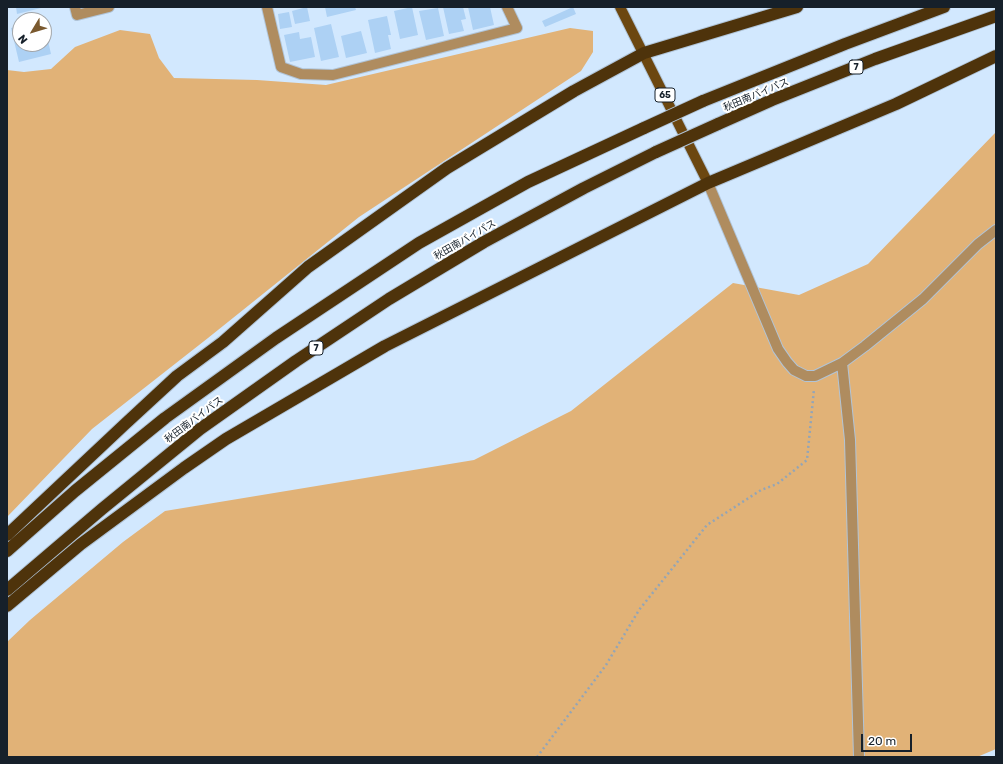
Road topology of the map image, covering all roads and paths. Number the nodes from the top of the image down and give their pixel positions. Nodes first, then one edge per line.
1 (76, 7) edge
2 (109, 7) edge
3 (267, 7) edge
4 (507, 7) edge
5 (620, 7) edge
6 (797, 7) edge
7 (944, 7) edge
8 (996, 16) edge
9 (644, 53) junction
10 (996, 56) edge
11 (708, 183) junction
12 (996, 230) edge
13 (842, 363) junction
14 (815, 376) junction
15 (7, 535) edge
16 (7, 551) edge
17 (7, 590) edge
18 (7, 606) edge
19 (537, 757) edge
20 (859, 757) edge

1 - 2 street
3 - 4 street
5 - 9 main road, 65
6 - 9 highway
7 - 16 highway, 秋田南バイパス, bridge
8 - 17 highway, 秋田南バイパス / 7, bridge
9 - 11 main road, 65
9 - 15 highway
10 - 11 highway
11 - 14 street
11 - 18 highway
12 - 13 street
13 - 14 street
13 - 20 street
14 - 19 path

